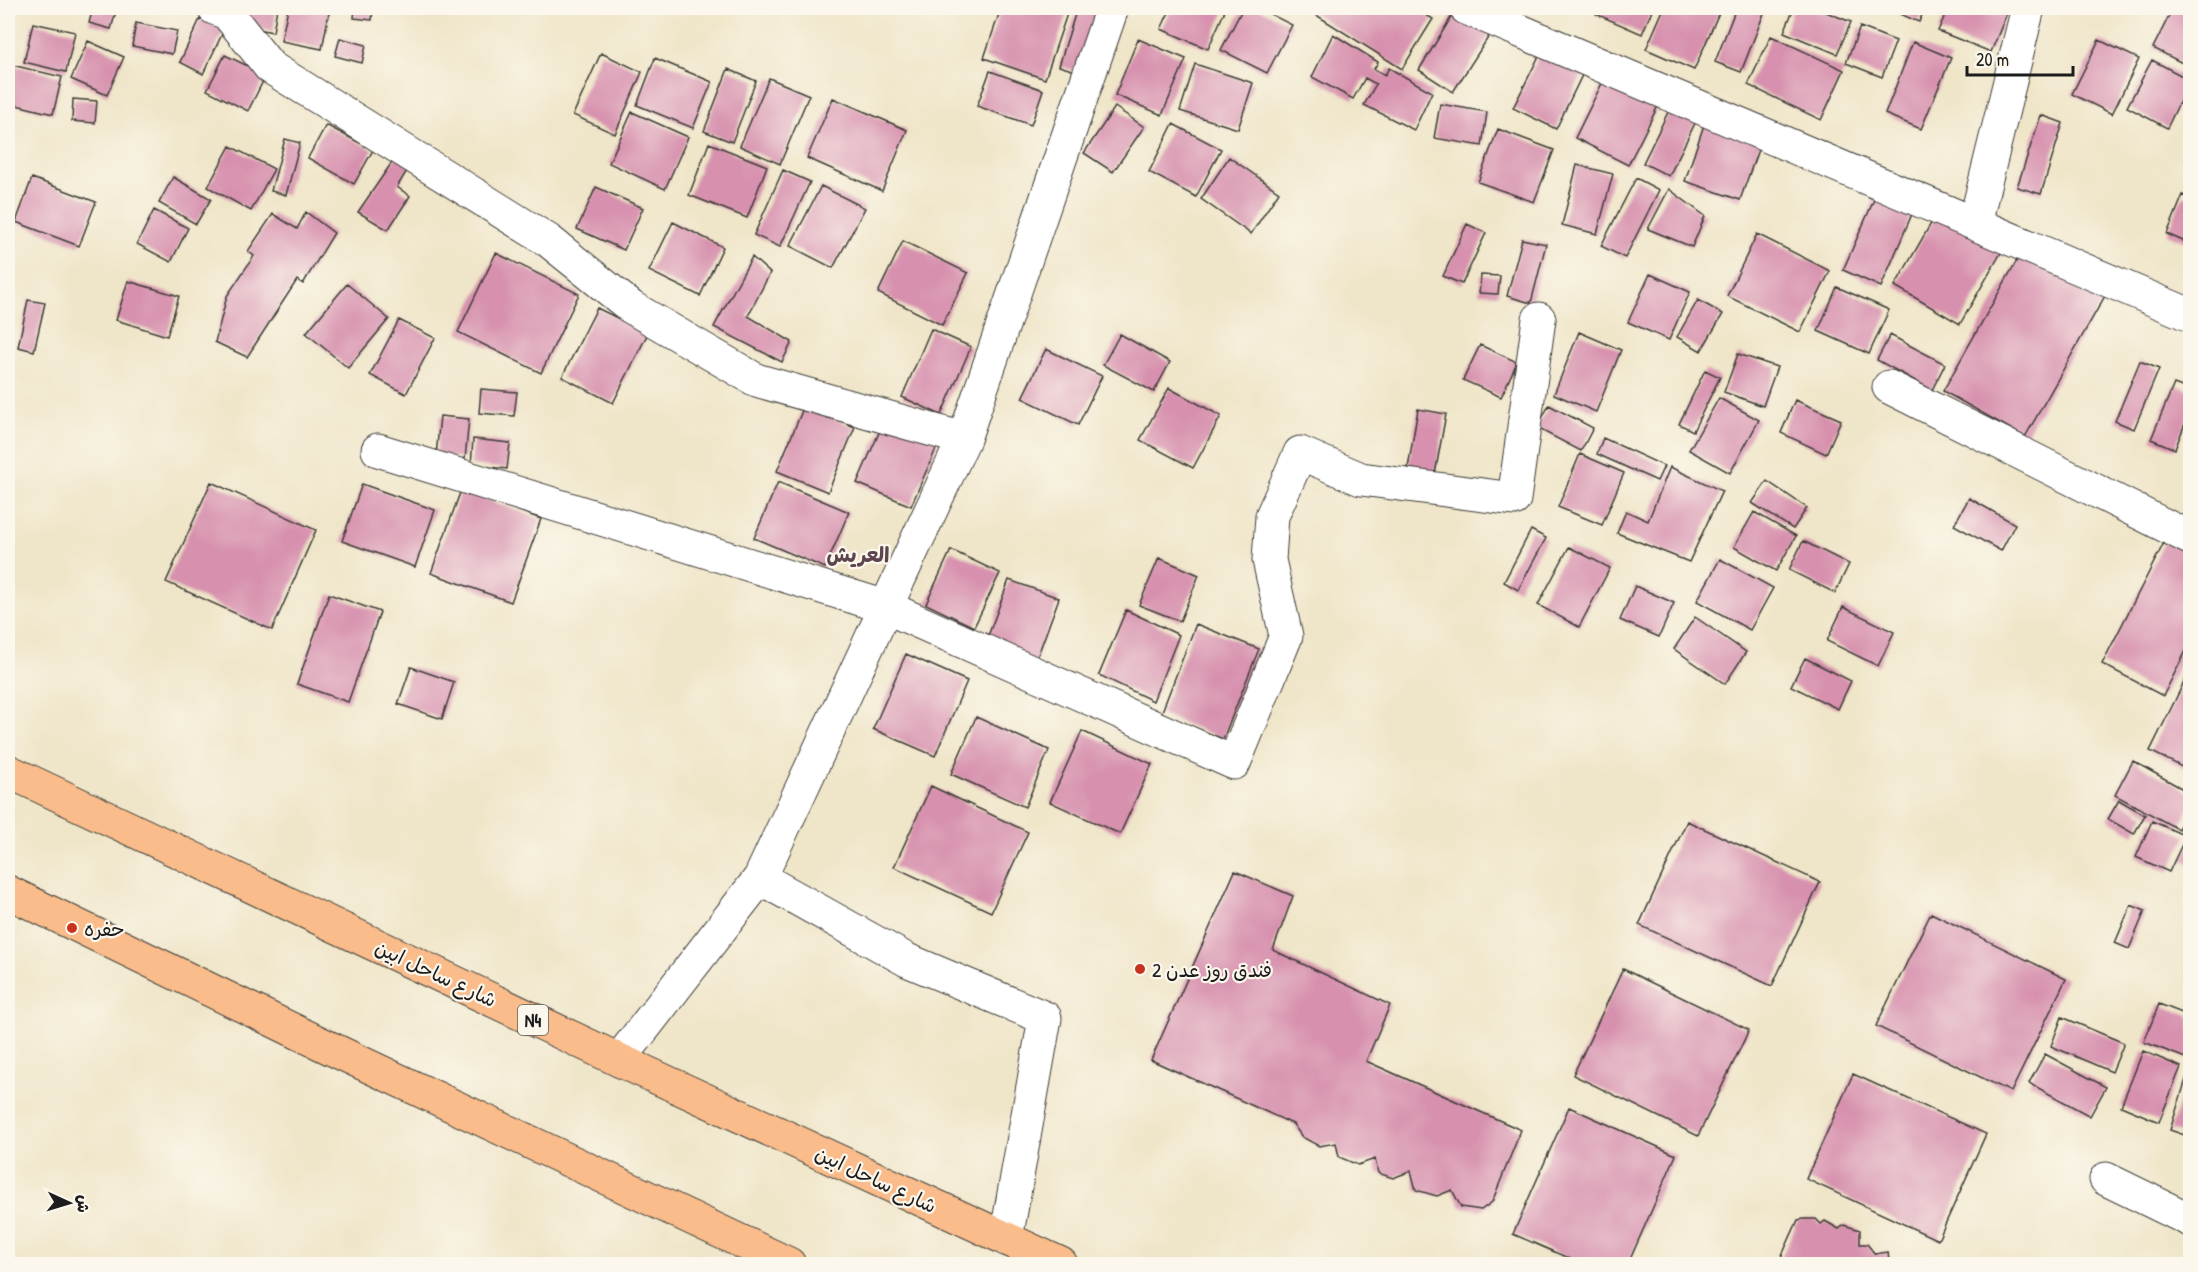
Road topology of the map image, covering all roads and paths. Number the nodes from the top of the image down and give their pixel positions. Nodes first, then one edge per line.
1 (214, 8) edge
2 (1113, 8) edge
3 (1467, 8) edge
4 (2028, 8) edge
5 (1975, 223) junction
6 (2190, 315) edge
7 (1539, 319) dead end
8 (1888, 387) dead end
9 (964, 439) junction
10 (378, 450) dead end
11 (2190, 538) edge
12 (886, 607) junction
13 (8, 771) edge
14 (760, 878) junction
15 (8, 892) edge
16 (619, 1060) junction
17 (2106, 1179) dead end
18 (2190, 1220) edge
19 (1006, 1239) junction
20 (789, 1264) edge
21 (1061, 1264) edge

1 - 9 street
2 - 9 street
3 - 5 street
4 - 5 street
5 - 6 street
7 - 12 street
8 - 11 street
9 - 12 street
10 - 12 street
12 - 14 street
13 - 16 highway, شارع ساحل ابين / N4
14 - 16 street
14 - 19 street
15 - 20 highway
16 - 19 highway, شارع ساحل ابين / N4
17 - 18 street
19 - 21 highway, شارع ساحل ابين / N4

